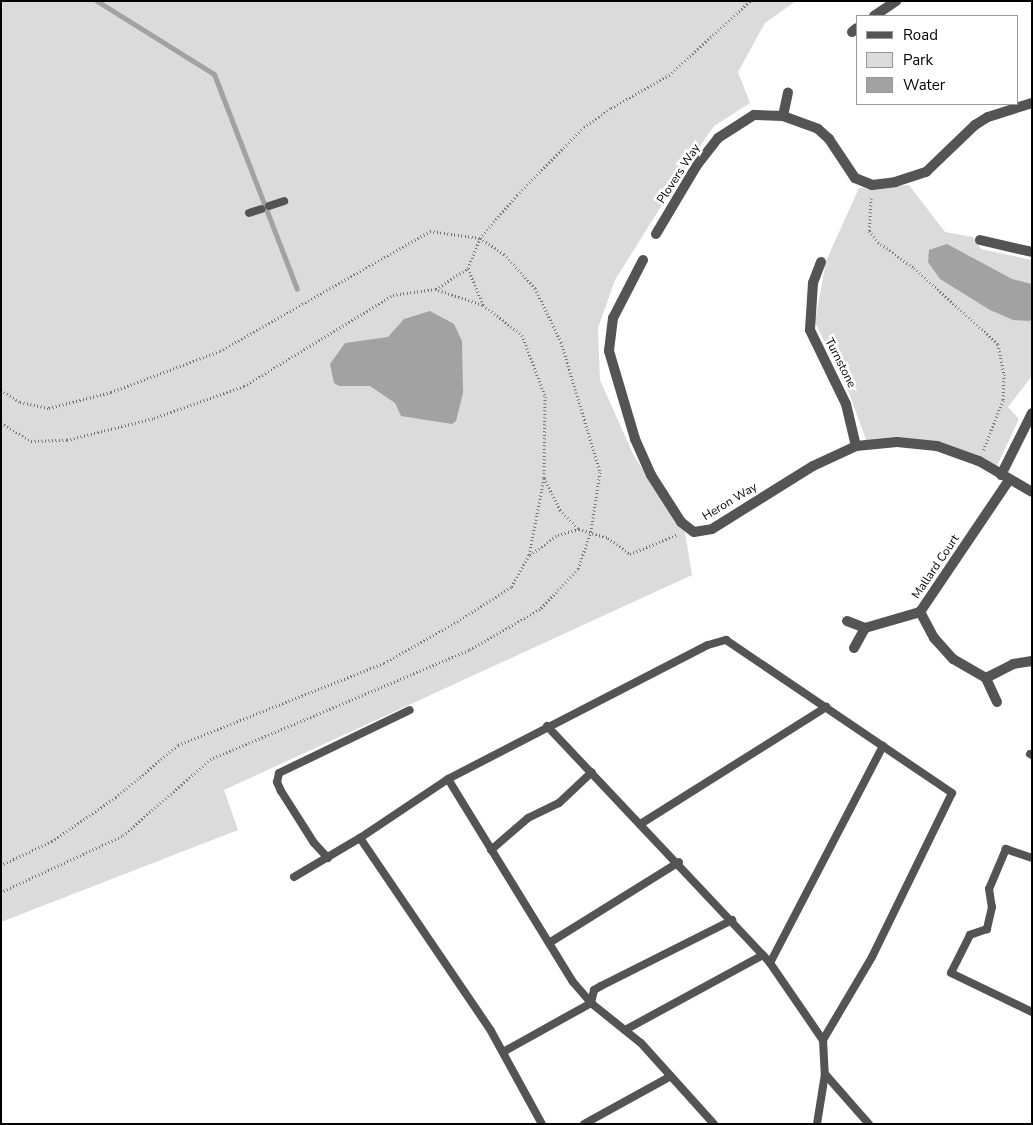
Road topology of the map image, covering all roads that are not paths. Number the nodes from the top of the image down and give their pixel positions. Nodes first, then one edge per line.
1 (896, 1) edge
2 (875, 15) edge
3 (788, 93) dead end
4 (1032, 103) edge
5 (783, 116) junction
6 (284, 201) dead end
7 (269, 206) dead end
8 (261, 209) dead end
9 (249, 213) dead end
10 (656, 234) dead end
11 (980, 240) dead end
12 (1032, 252) edge
13 (643, 260) dead end
14 (821, 262) dead end
15 (1032, 413) edge
16 (856, 446) junction
17 (1005, 478) junction
18 (1032, 492) edge
19 (920, 612) junction
20 (846, 621) dead end
21 (865, 628) junction
22 (854, 648) dead end
23 (1032, 661) edge
24 (986, 678) junction
25 (997, 702) dead end
26 (826, 707) junction
27 (410, 710) dead end
28 (547, 726) junction
29 (883, 746) junction
30 (592, 772) junction
31 (448, 779) junction
32 (642, 823) junction
33 (360, 838) junction
34 (491, 850) junction
35 (328, 858) junction
36 (1032, 858) edge
37 (679, 862) junction
38 (294, 878) dead end
39 (732, 920) junction
40 (549, 943) junction
41 (763, 955) junction
42 (770, 963) junction
43 (591, 1002) junction
44 (1032, 1012) edge
45 (625, 1030) junction
46 (823, 1040) junction
47 (503, 1052) junction
48 (825, 1074) junction
49 (671, 1076) junction
50 (542, 1124) edge
51 (584, 1124) edge
52 (714, 1124) edge
53 (817, 1124) edge
54 (870, 1124) edge

1 - 2 street
3 - 5 street
4 - 5 street, Plovers Way
5 - 10 street, Plovers Way
6 - 7 lane
8 - 9 lane
11 - 12 street
13 - 16 street, Heron Way
14 - 16 street, Turnstone
15 - 17 street
16 - 17 street, Heron Way
17 - 18 street, Heron Way
17 - 19 street, Mallard Court
19 - 21 street
19 - 24 street, Mallard Court
20 - 21 street
21 - 22 street
23 - 24 street
24 - 25 street
26 - 28 lane
26 - 29 lane
26 - 32 lane
27 - 35 lane
28 - 30 lane
28 - 31 lane
29 - 42 lane
29 - 46 lane
30 - 32 lane
30 - 34 lane
31 - 33 lane
31 - 34 lane
32 - 37 lane
33 - 35 lane
33 - 47 lane
34 - 40 lane
35 - 38 lane
36 - 44 lane
37 - 39 lane
37 - 40 lane
39 - 41 lane
39 - 43 lane
40 - 43 lane
41 - 42 lane
41 - 45 lane
42 - 46 lane
43 - 45 lane
43 - 47 lane
45 - 49 lane
46 - 48 lane
47 - 50 lane
48 - 53 lane
48 - 54 lane
49 - 51 lane
49 - 52 lane

